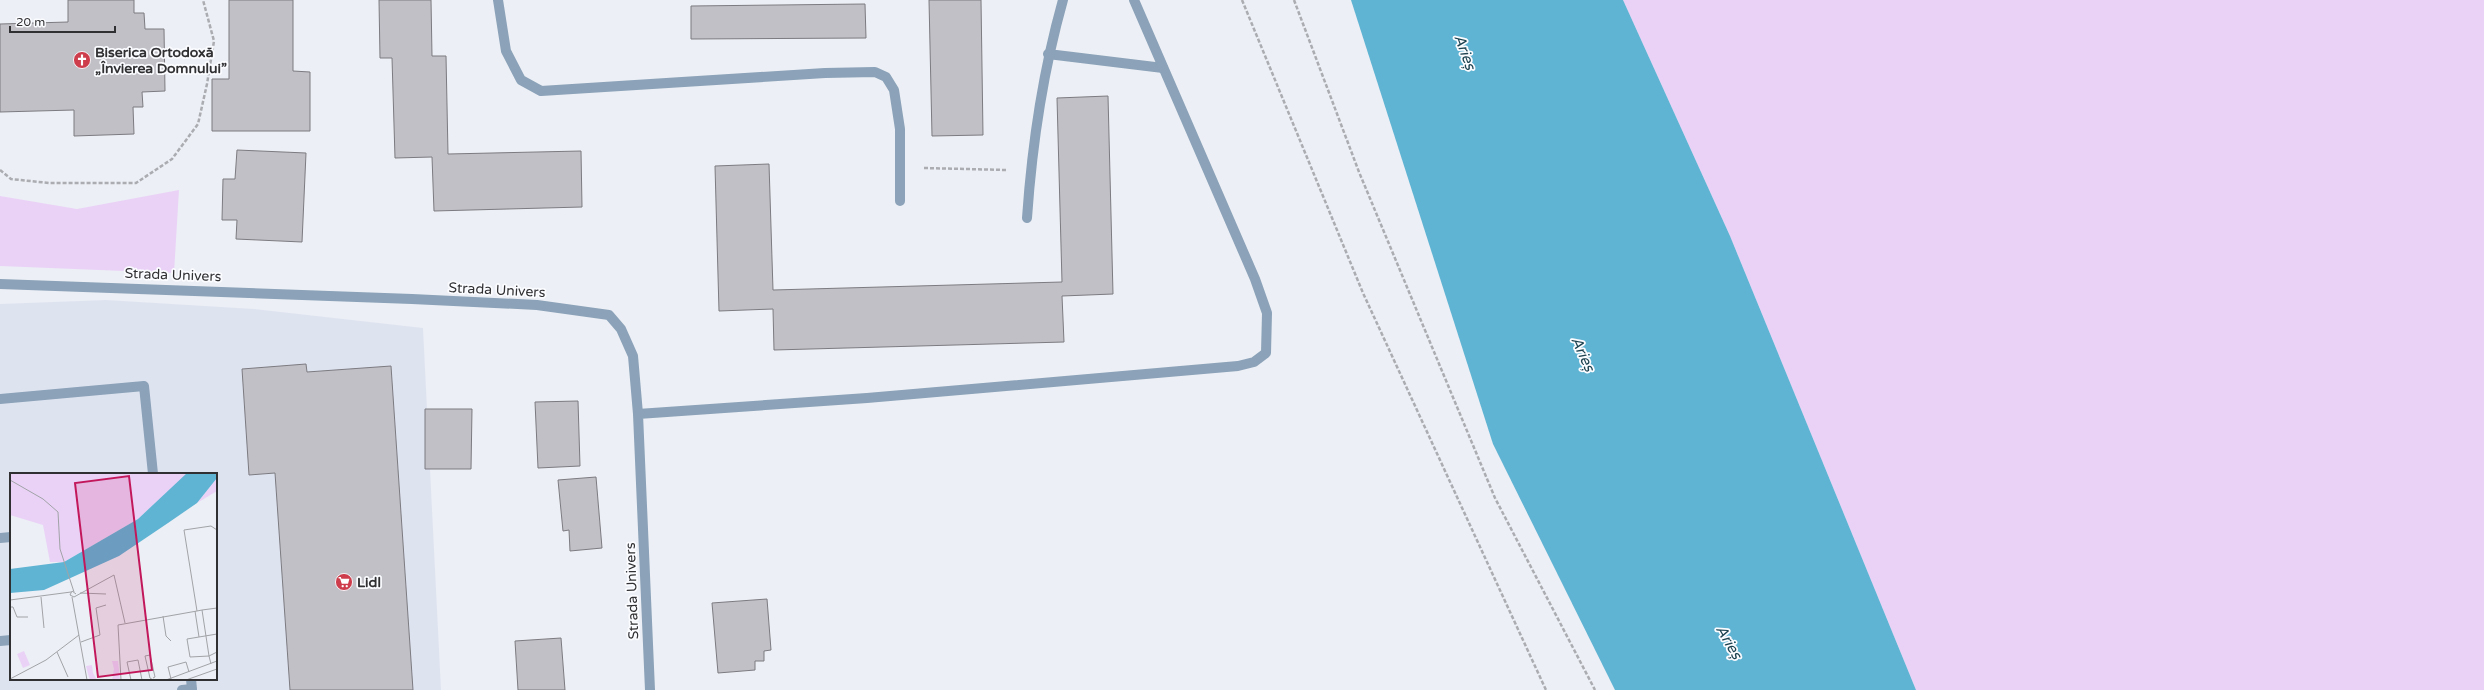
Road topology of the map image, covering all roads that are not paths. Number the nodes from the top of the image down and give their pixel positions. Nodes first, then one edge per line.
1 (498, 0) edge
2 (1064, 0) edge
3 (1134, 0) edge
4 (1048, 54) junction
5 (1163, 68) junction
6 (900, 201) dead end
7 (1027, 218) dead end
8 (0, 284) edge
9 (0, 399) edge
10 (638, 414) junction
11 (153, 473) edge
12 (10, 536) edge
13 (0, 538) edge
14 (10, 640) edge
15 (0, 641) edge
16 (190, 680) edge
17 (182, 690) edge
18 (650, 690) edge

1 - 6 street
2 - 4 street
3 - 5 street
4 - 5 street
4 - 7 street
5 - 10 street
8 - 10 street, Strada Univers
9 - 11 street
10 - 18 street, Strada Univers
12 - 13 street
14 - 15 street
16 - 17 street

